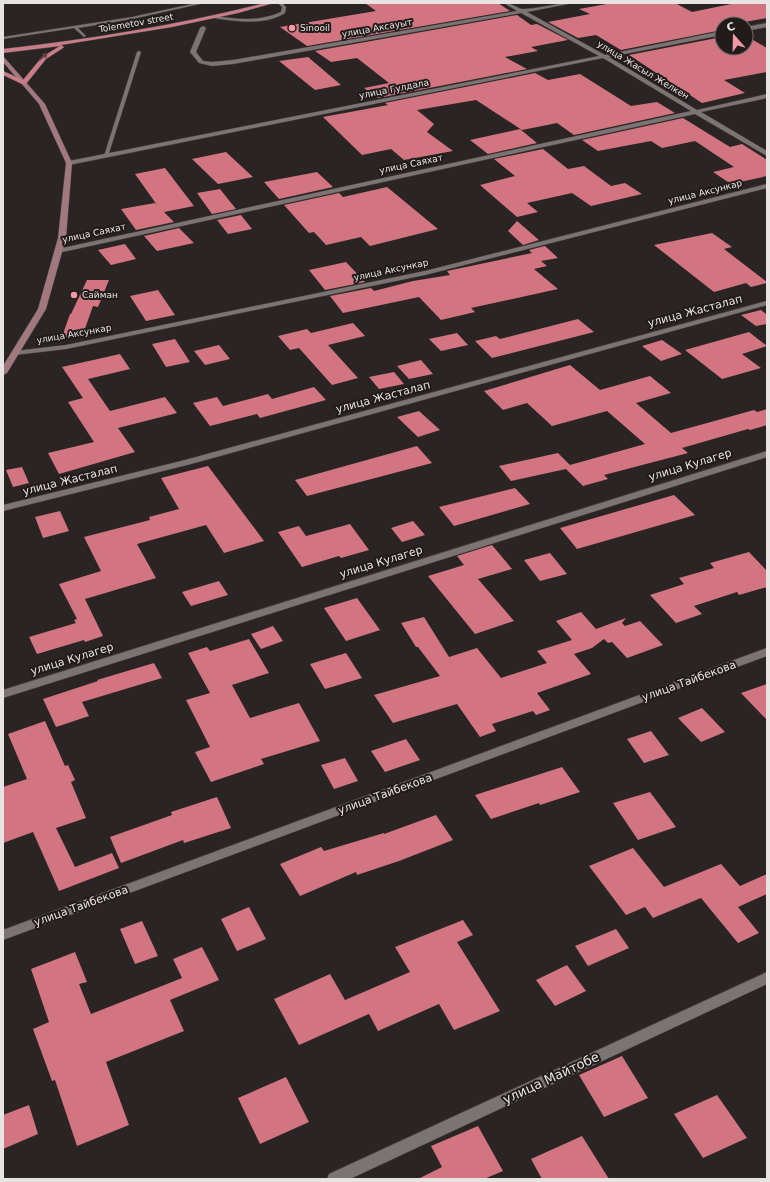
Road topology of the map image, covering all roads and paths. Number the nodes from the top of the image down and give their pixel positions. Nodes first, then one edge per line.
1 (202, 3) edge
2 (251, 3) edge
3 (271, 3) edge
4 (280, 3) edge
5 (507, 3) edge
6 (570, 3) edge
7 (522, 11) junction
8 (214, 17) junction
9 (767, 25) edge
10 (754, 27) edge
11 (76, 28) junction
12 (203, 28) dead end
13 (714, 35) edge
14 (84, 36) junction
15 (3, 38) edge
16 (72, 43) junction
17 (3, 45) edge
18 (3, 51) edge
19 (139, 52) dead end
20 (603, 56) junction
21 (3, 58) edge
22 (3, 73) edge
23 (24, 83) junction
24 (767, 96) edge
25 (694, 111) junction
26 (767, 154) edge
27 (106, 156) junction
28 (69, 163) junction
29 (767, 186) edge
30 (58, 251) junction
31 (767, 303) edge
32 (15, 353) junction
33 (3, 373) edge
34 (767, 454) edge
35 (3, 508) edge
36 (767, 652) edge
37 (3, 694) edge
38 (3, 936) edge
39 (767, 978) edge
40 (334, 1179) edge

1 - 11 lane
2 - 14 main road, Tolemetov street
3 - 8 main road, Tolemetov street
4 - 8 lane
5 - 7 street, улица Жасыл Желкен
6 - 7 street, улица Аксауыт
7 - 12 street, улица Аксауыт
7 - 20 street, улица Жасыл Желкен
8 - 16 main road, Tolemetov street
9 - 10 street
11 - 14 lane
11 - 15 lane
13 - 20 street, улица Гулдала
14 - 17 main road, Tolemetov street
16 - 18 main road, Tolemetov street
23 -> 16 main road
19 - 27 lane
20 - 25 street, улица Жасыл Желкен
20 - 27 street, улица Гулдала
21 - 23 main road
22 - 23 main road
23 - 28 main road
24 - 25 street, улица Саяхат
25 - 26 street, улица Жасыл Желкен
25 - 30 street, улица Саяхат
27 - 28 street, улица Гулдала
28 - 30 main road
29 - 32 street, улица Аксункар
30 - 32 main road
31 - 35 street, улица Жасталап
32 - 33 main road
34 - 37 street, улица Кулагер
36 - 38 street, улица Тайбекова
39 - 40 street, улица Майтобе

